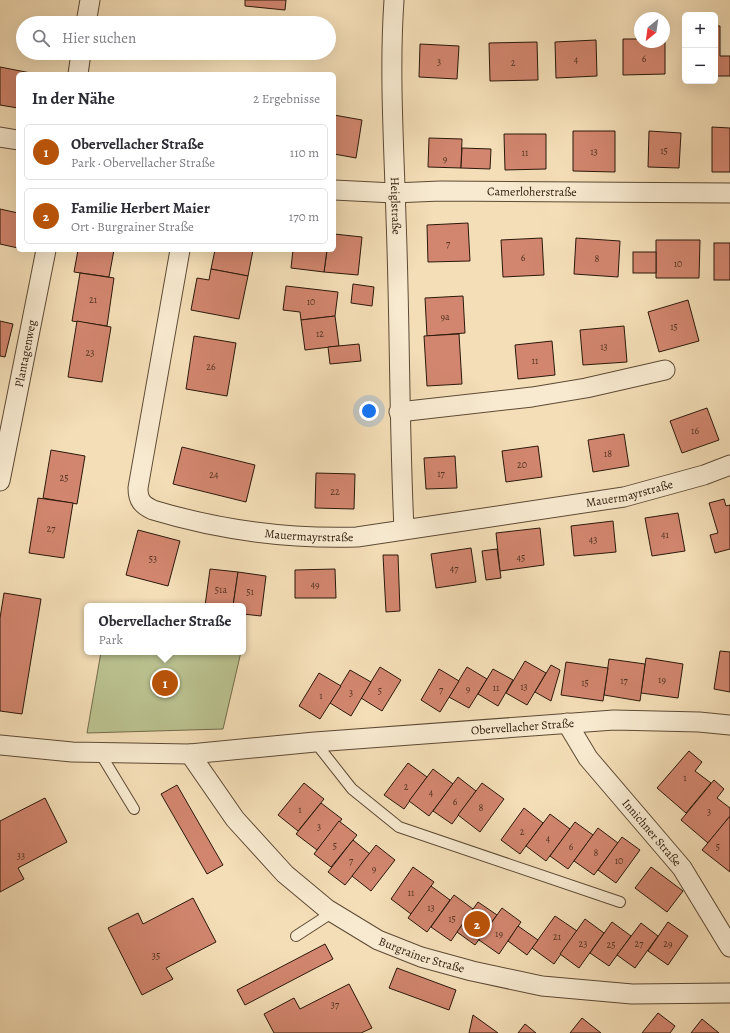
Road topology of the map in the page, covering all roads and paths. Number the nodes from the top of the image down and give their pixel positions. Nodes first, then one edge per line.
1 (90, 0) edge
2 (394, 0) edge
3 (87, 16) edge
4 (80, 60) edge
5 (78, 72) edge
6 (0, 137) edge
7 (16, 140) edge
8 (336, 190) edge
9 (394, 193) junction
10 (730, 194) edge
11 (46, 252) edge
12 (180, 252) edge
13 (664, 370) dead end
14 (399, 412) junction
15 (730, 465) edge
16 (0, 481) edge
17 (404, 529) junction
18 (567, 723) junction
19 (730, 725) edge
20 (315, 742) junction
21 (0, 745) edge
22 (100, 753) junction
23 (190, 754) junction
24 (134, 809) dead end
25 (620, 902) dead end
26 (333, 912) junction
27 (296, 936) dead end
28 (730, 947) edge
29 (730, 993) edge

1 - 3 street
2 - 9 street, Heiglstraße
4 - 5 street
6 - 7 street
8 - 9 street, Camerloherstraße
9 - 10 street, Camerloherstraße
9 - 14 street, Heiglstraße
11 - 16 street, Plantagenweg
12 - 17 street, Mauermayrstraße
13 - 14 street
14 - 17 street, Heiglstraße
15 - 17 street, Mauermayrstraße
18 - 19 street, Obervellacher Straße
18 - 20 street, Obervellacher Straße
18 - 28 street, Innichner Straße
20 - 23 street, Obervellacher Straße
20 - 25 lane
21 - 22 street, Obervellacher Straße
22 - 23 street, Obervellacher Straße
22 - 24 lane
23 - 26 street, Burgrainer Straße
26 - 27 lane
26 - 29 street, Burgrainer Straße

